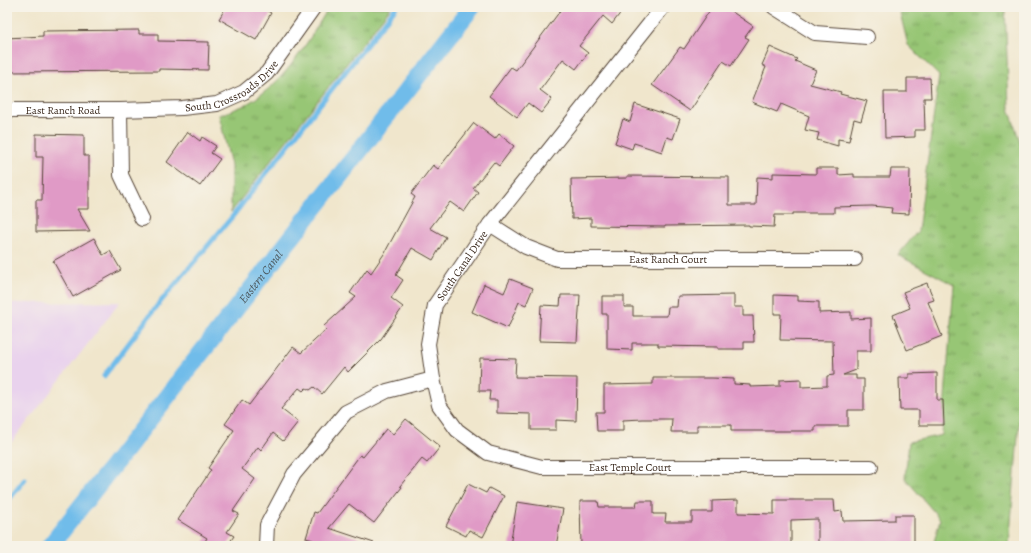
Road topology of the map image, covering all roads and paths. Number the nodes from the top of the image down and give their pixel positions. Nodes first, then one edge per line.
1 (314, 7) edge
2 (663, 7) edge
3 (774, 7) edge
4 (867, 37) dead end
5 (7, 110) edge
6 (120, 110) junction
7 (142, 219) dead end
8 (490, 224) junction
9 (855, 259) dead end
10 (433, 379) junction
11 (871, 467) dead end
12 (266, 546) edge

1 - 6 street, South Crossroads Drive
2 - 8 street, South Canal Drive
3 - 4 street
5 - 6 street, East Ranch Road
6 - 7 street
8 - 9 street, East Ranch Court
8 - 10 street, South Canal Drive
10 - 11 street, East Temple Court
10 - 12 street

